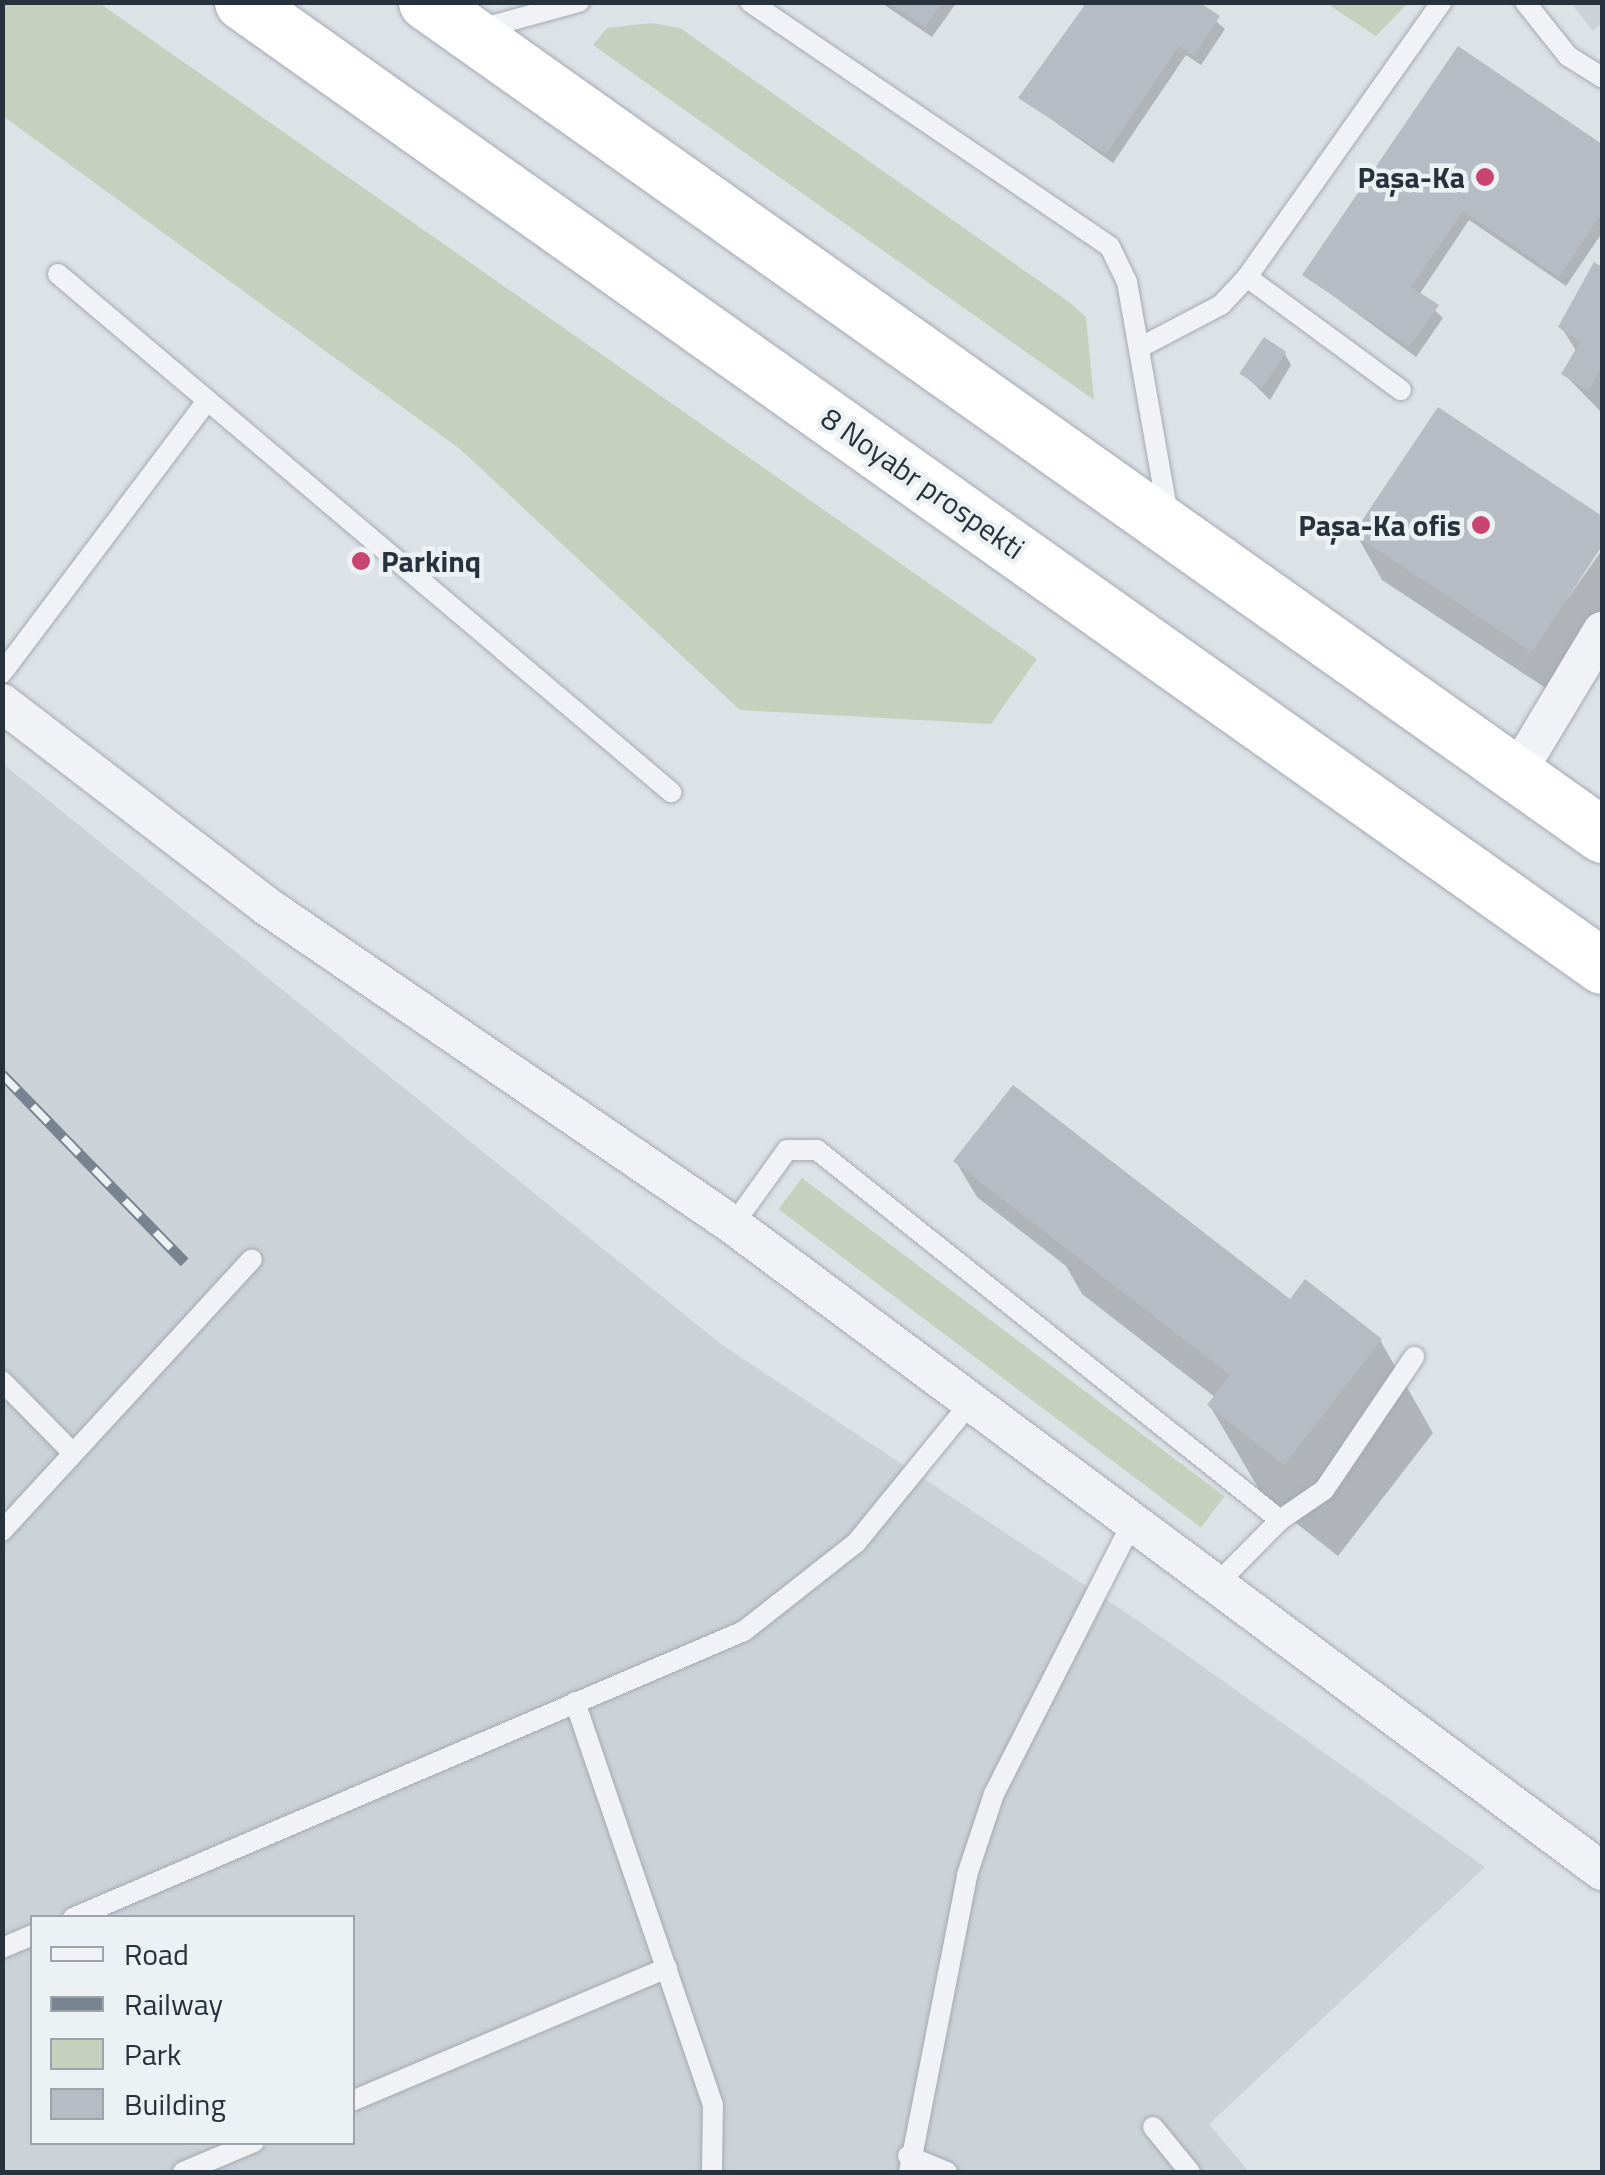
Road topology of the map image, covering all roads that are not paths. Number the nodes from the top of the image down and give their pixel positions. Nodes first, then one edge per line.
1 (242, 2) edge
2 (579, 2) edge
3 (750, 2) edge
4 (1442, 2) edge
5 (1525, 2) edge
6 (447, 18) edge
7 (1602, 78) edge
8 (58, 274) dead end
9 (1247, 277) junction
10 (1139, 348) junction
11 (1401, 390) dead end
12 (206, 402) junction
13 (1171, 532) junction
14 (1602, 630) edge
15 (2, 674) edge
16 (2, 703) edge
17 (1516, 774) junction
18 (671, 792) dead end
19 (1602, 835) edge
20 (1602, 966) edge
21 (732, 1225) junction
22 (252, 1259) dead end
23 (1414, 1357) dead end
24 (2, 1381) edge
25 (967, 1408) junction
26 (73, 1452) junction
27 (1280, 1520) junction
28 (1130, 1527) junction
29 (2, 1530) edge
30 (1213, 1588) junction
31 (575, 1702) junction
32 (1602, 1872) edge
33 (80, 1915) edge
34 (30, 1936) edge
35 (2, 1948) edge
36 (667, 1968) junction
37 (355, 2100) edge
38 (1153, 2127) dead end
39 (247, 2145) edge
40 (908, 2164) edge
41 (183, 2172) edge
42 (712, 2172) edge
43 (948, 2172) edge
44 (1190, 2172) edge

1 - 20 highway, 8 Noyabr prospekti
2 - 6 lane
3 - 10 lane
4 - 9 lane
5 - 7 lane
6 - 13 highway
8 - 12 lane
9 - 10 lane
9 - 11 lane
10 - 13 lane
12 - 15 lane
12 - 18 lane
13 - 17 highway
14 - 17 street
16 - 21 street
17 - 19 highway
21 - 25 street
21 - 27 lane
22 - 26 lane
23 - 27 lane
24 - 26 lane
25 - 28 street
25 - 31 lane
26 - 29 lane
27 - 30 lane
28 - 30 street
28 - 40 lane
30 - 32 street
31 - 33 lane
31 - 36 lane
34 - 35 lane
36 - 37 lane
36 - 42 lane
38 - 44 lane
39 - 41 lane
40 - 43 lane

